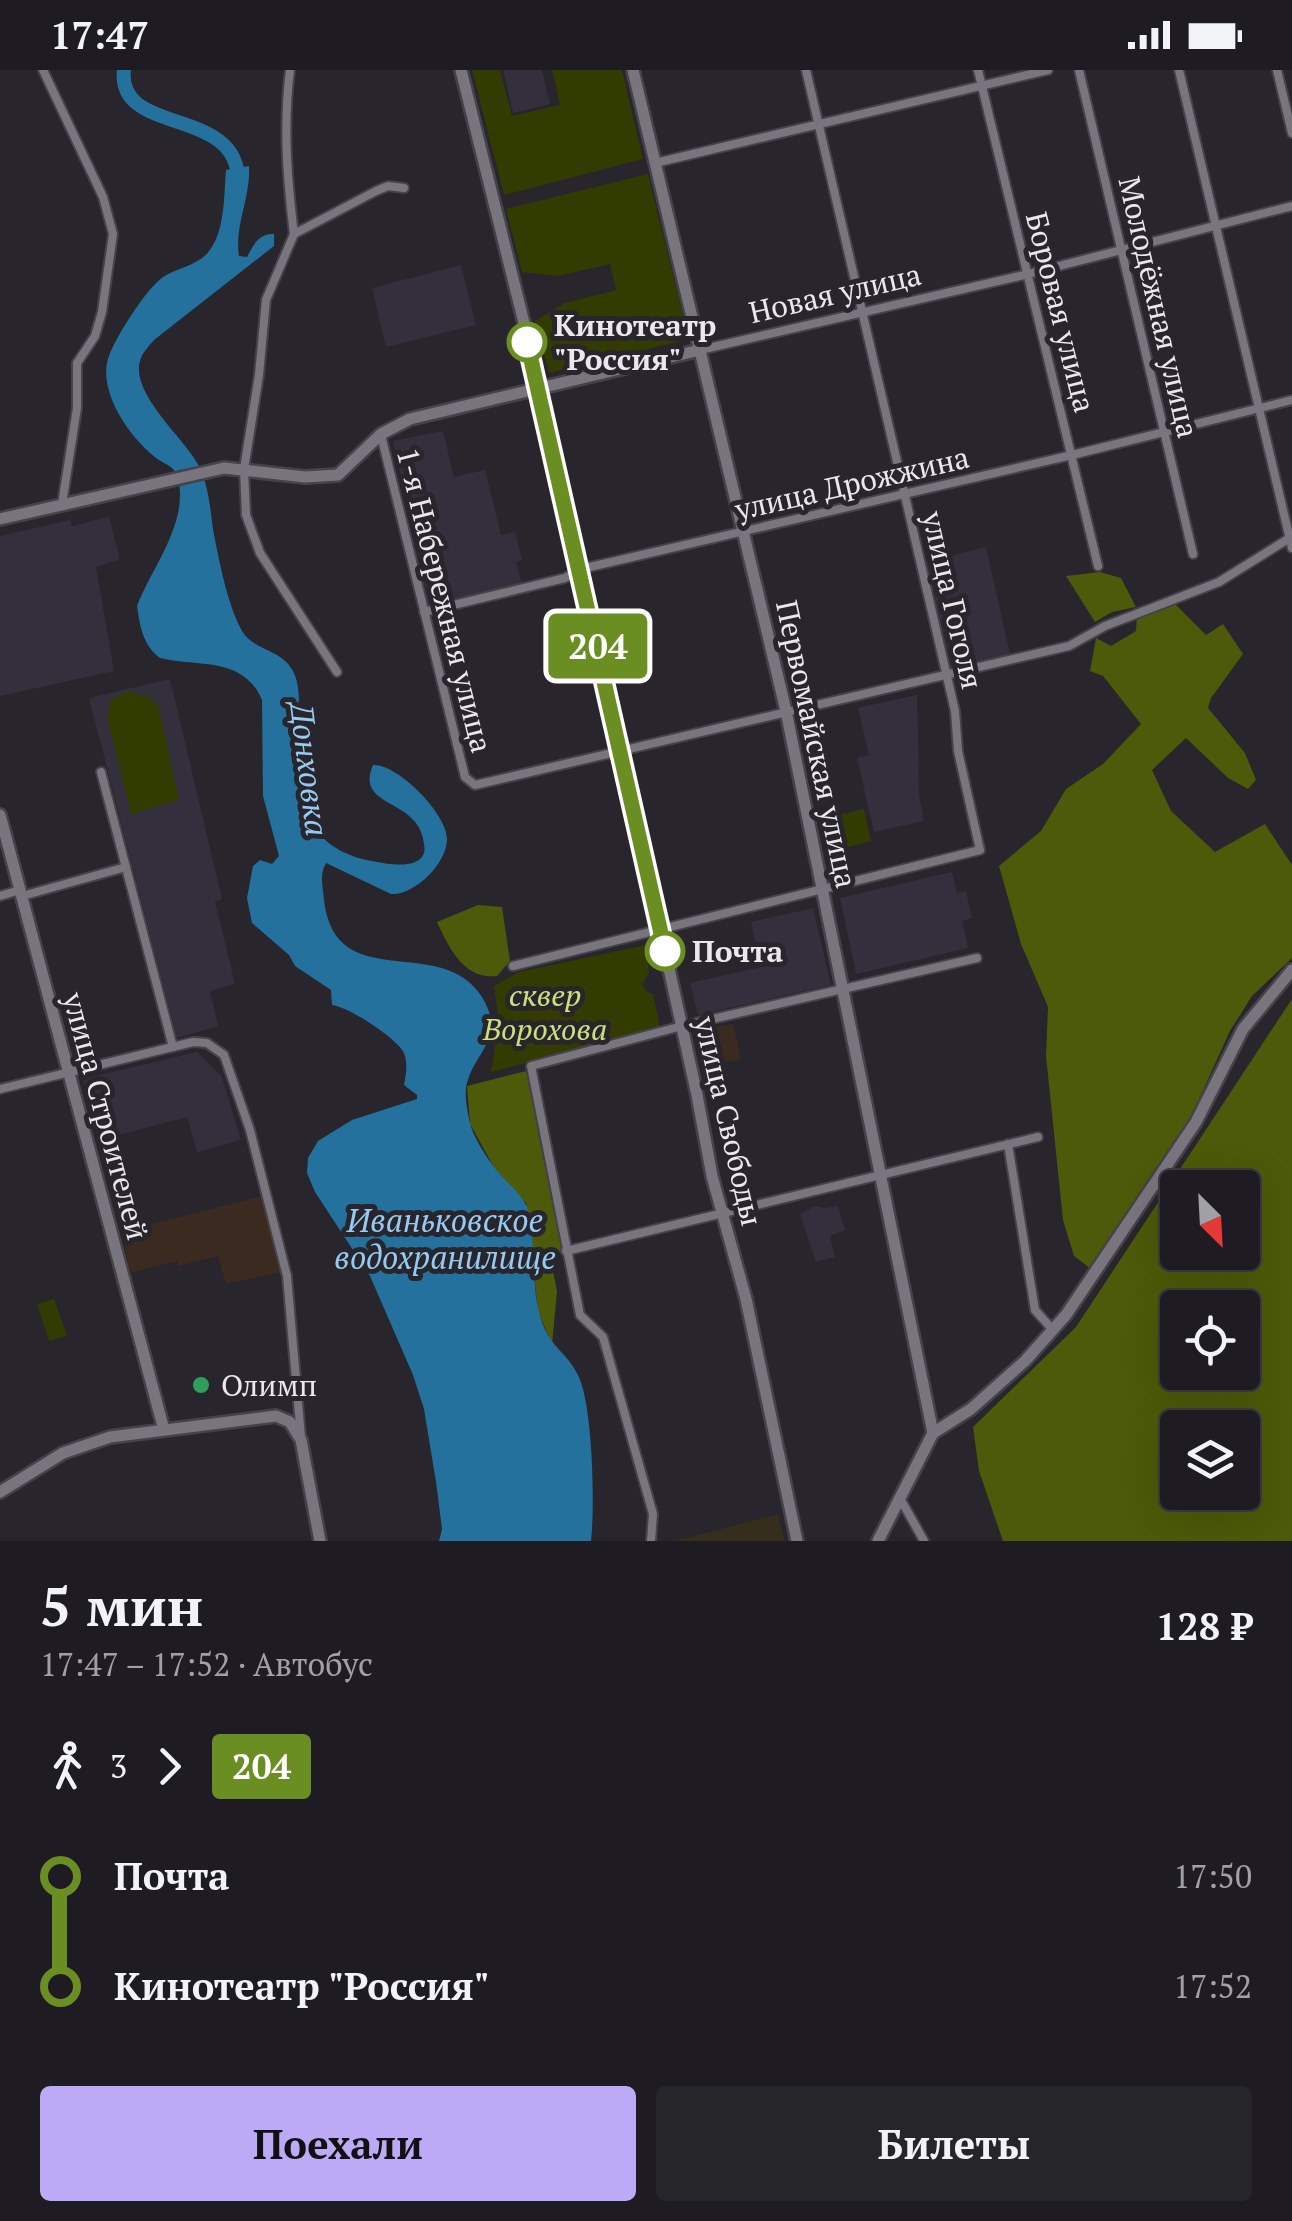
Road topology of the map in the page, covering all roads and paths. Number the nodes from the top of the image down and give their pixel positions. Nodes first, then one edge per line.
1 (43, 70) edge
2 (290, 70) edge
3 (462, 70) edge
4 (633, 70) edge
5 (806, 70) edge
6 (978, 70) edge
7 (1048, 70) edge
8 (1079, 70) edge
9 (1179, 70) edge
10 (1277, 70) edge
11 (982, 86) junction
12 (820, 124) junction
13 (1292, 133) edge
14 (656, 163) junction
15 (404, 188) dead end
16 (1292, 206) edge
17 (1216, 226) junction
18 (294, 234) junction
19 (1124, 250) junction
20 (1028, 274) junction
21 (862, 313) junction
22 (700, 350) junction
23 (540, 388) junction
24 (1292, 400) edge
25 (1258, 408) junction
26 (1166, 432) junction
27 (381, 434) junction
28 (1072, 455) junction
29 (244, 469) junction
30 (906, 494) junction
31 (62, 504) junction
32 (0, 519) edge
33 (746, 531) junction
34 (1290, 543) edge
35 (1193, 554) dead end
36 (1098, 566) dead end
37 (580, 569) junction
38 (424, 612) junction
39 (337, 672) dead end
40 (947, 676) junction
41 (786, 711) junction
42 (620, 752) junction
43 (101, 772) dead end
44 (0, 815) edge
45 (126, 867) junction
46 (823, 890) junction
47 (21, 893) junction
48 (0, 896) edge
49 (660, 931) junction
50 (977, 958) dead end
51 (513, 966) dead end
52 (1292, 970) edge
53 (842, 990) junction
54 (682, 1026) junction
55 (172, 1047) junction
56 (68, 1072) junction
57 (0, 1089) edge
58 (1038, 1137) dead end
59 (1008, 1144) junction
60 (881, 1175) junction
61 (722, 1213) junction
62 (566, 1251) junction
63 (1053, 1330) junction
64 (164, 1430) junction
65 (933, 1432) junction
66 (301, 1440) junction
67 (0, 1492) edge
68 (901, 1500) junction
69 (320, 1541) edge
70 (651, 1541) edge
71 (797, 1541) edge
72 (878, 1541) edge
73 (924, 1541) edge

1 - 31 street
2 - 18 street
3 - 23 main road, улица Свободы
4 - 14 main road, Первомайская улица
5 - 12 street, улица Гоголя
6 - 11 street, Боровая улица
7 - 11 street
8 - 19 street, Молодёжная улица
9 - 17 street
10 - 13 street
11 - 12 street
11 - 20 street, Боровая улица
12 - 14 street
12 - 21 street, улица Гоголя
14 - 22 main road, Первомайская улица
15 - 18 street
16 - 17 street, Новая улица
17 - 19 street, Новая улица
17 - 25 street
18 - 29 street
19 - 20 street, Новая улица
19 - 26 street, Молодёжная улица
20 - 21 street, Новая улица
20 - 28 street, Боровая улица
21 - 22 street, Новая улица
21 - 30 street, улица Гоголя
22 - 23 main road, Новая улица
22 - 33 main road, Первомайская улица
23 - 27 main road, Новая улица
23 - 37 main road, улица Свободы
24 - 25 street, улица Дрожжина
25 - 26 street, улица Дрожжина
25 - 34 street
26 - 28 street, улица Дрожжина
26 - 35 street, Молодёжная улица
27 - 29 main road, Новая улица
27 - 38 street, 1-я Набережная улица
28 - 30 street, улица Дрожжина
28 - 36 street, Боровая улица
29 - 31 main road, Новая улица
29 - 39 street
30 - 33 street, улица Дрожжина
30 - 40 street, улица Гоголя
31 - 32 main road, Новая улица
33 - 37 street, улица Дрожжина
33 - 41 main road, Первомайская улица
34 - 40 street
37 - 38 street, улица Дрожжина
37 - 42 main road, улица Свободы
38 - 42 street, 1-я Набережная улица
40 - 41 street
40 - 46 street, улица Гоголя
41 - 42 street
41 - 46 main road, Первомайская улица
42 - 49 main road, улица Свободы
43 - 45 street
44 - 47 main road, улица Строителей
45 - 47 street
45 - 55 street
46 - 49 street
46 - 53 main road, Первомайская улица
47 - 48 street
47 - 56 main road, улица Строителей
49 - 51 street
49 - 54 main road, улица Свободы
50 - 53 street
52 - 63 main road
53 - 54 street
53 - 60 main road, Первомайская улица
54 - 61 main road, улица Свободы
54 - 62 street
55 - 56 street
55 - 66 street
56 - 57 street
56 - 64 main road, улица Строителей
58 - 59 street
59 - 60 street
59 - 63 street
60 - 61 street
60 - 65 main road, Первомайская улица
61 - 62 street
61 - 71 main road, улица Свободы
62 - 70 street
63 - 65 main road
64 - 66 main road
64 - 67 main road
65 - 68 main road
66 - 69 main road
68 - 72 main road
68 - 73 street

